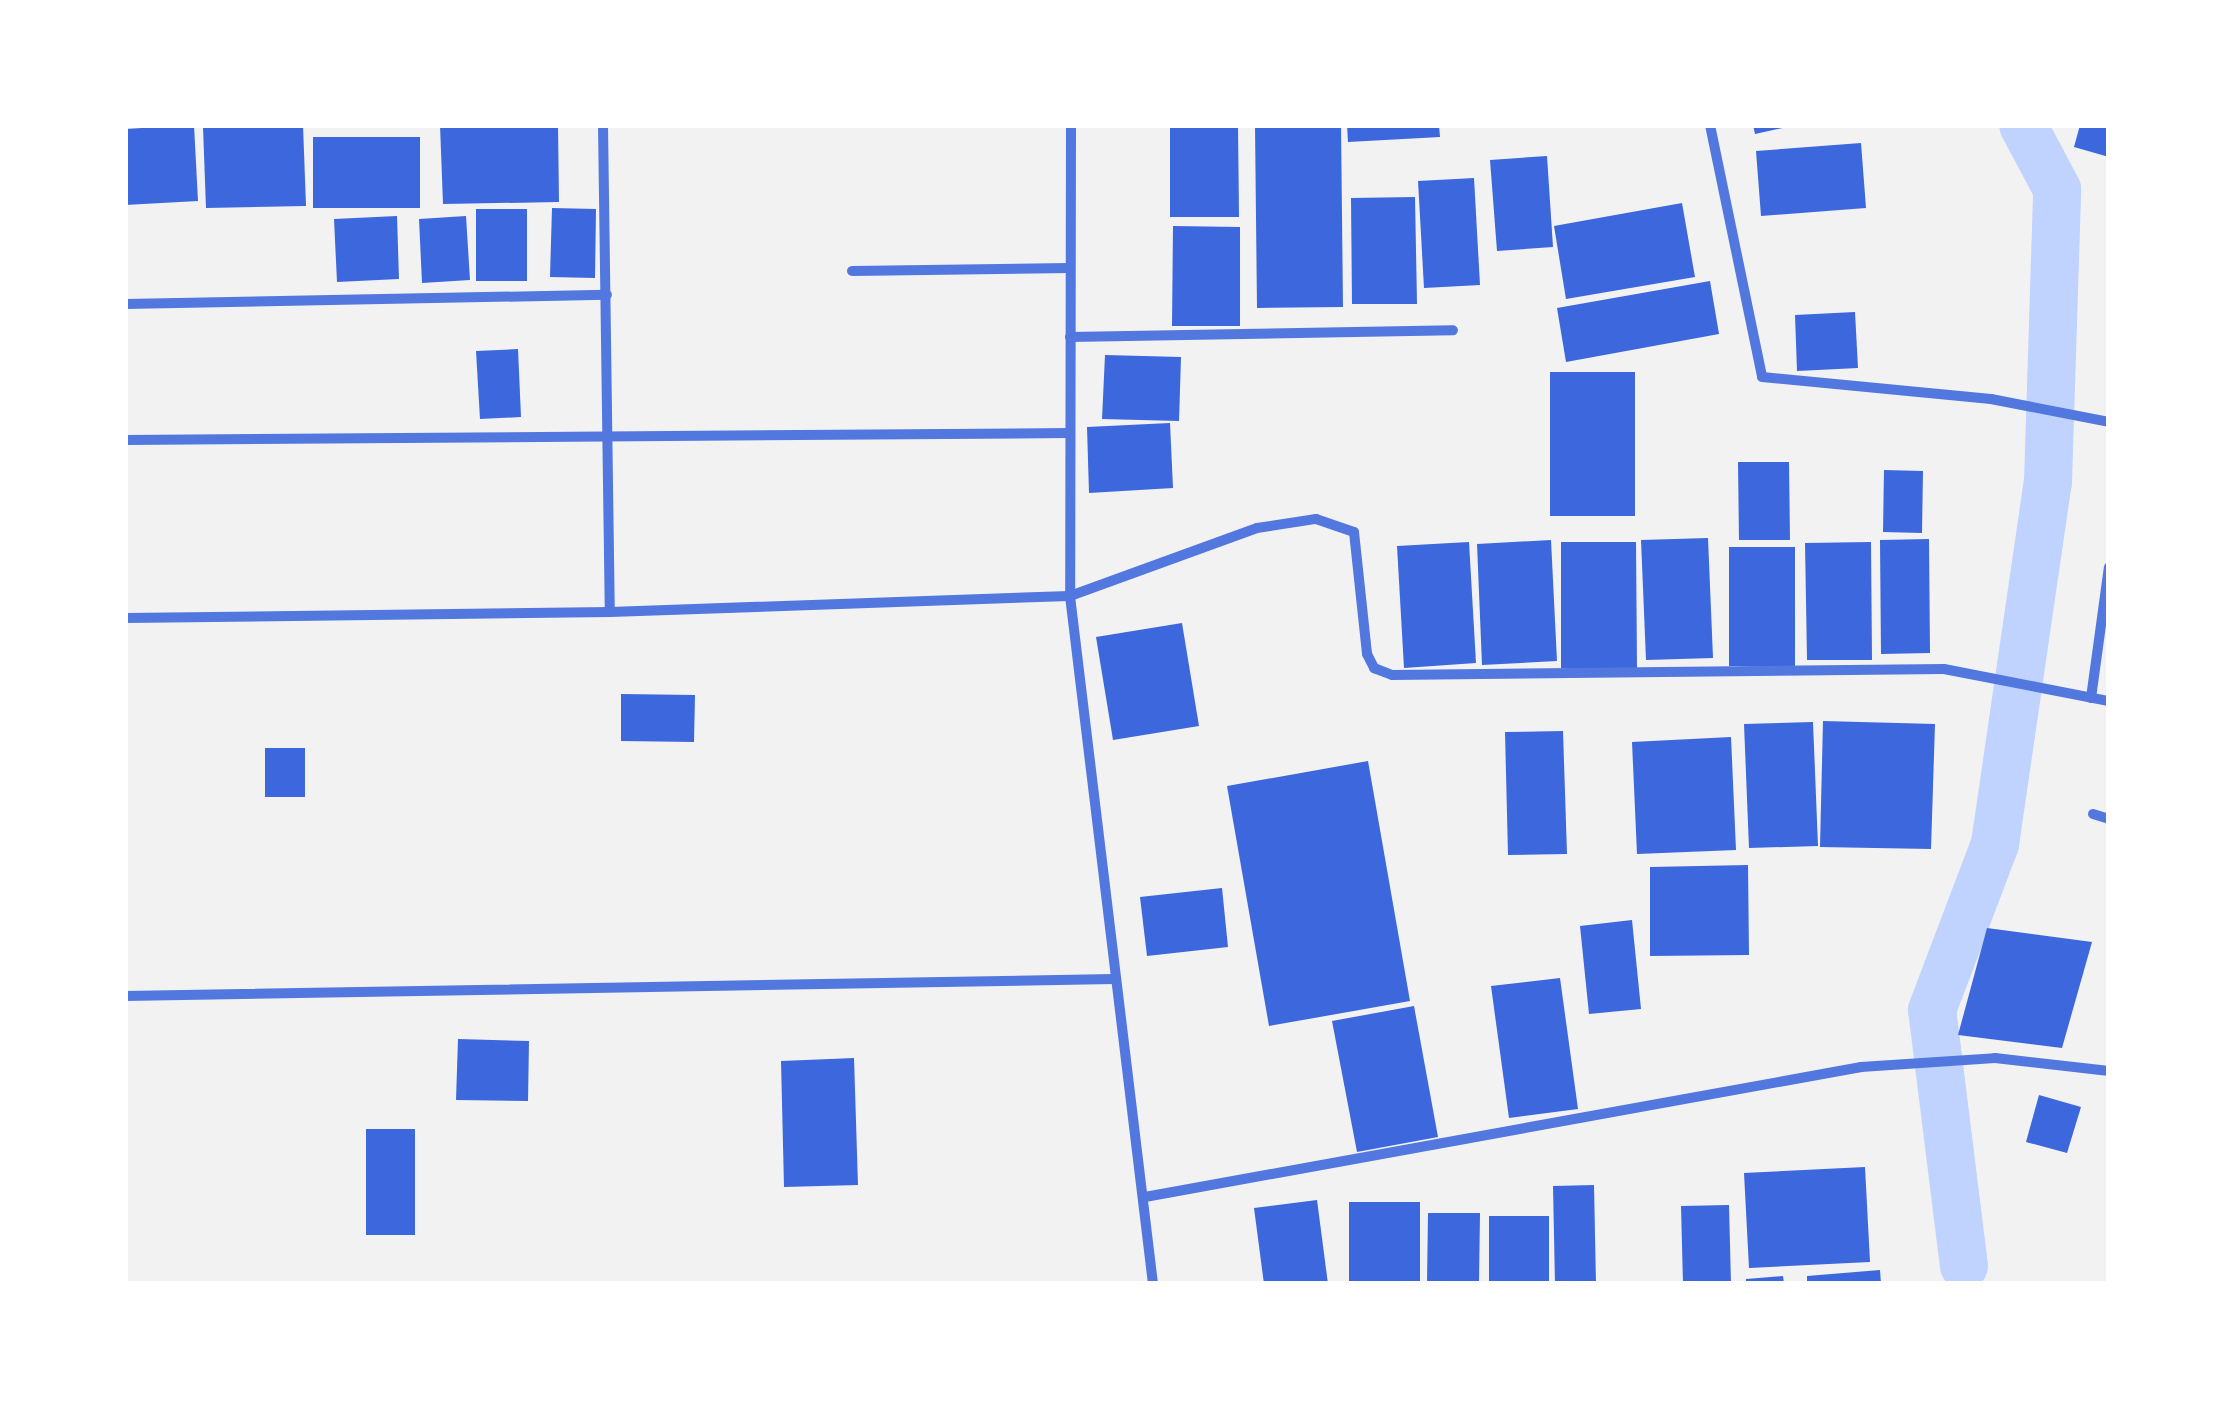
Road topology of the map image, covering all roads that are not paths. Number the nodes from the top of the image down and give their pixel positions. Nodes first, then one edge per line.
1 (603, 125) edge
2 (1071, 125) edge
3 (1710, 125) edge
4 (1070, 268) junction
5 (852, 272) dead end
6 (607, 295) junction
7 (125, 304) edge
8 (1453, 330) dead end
9 (1070, 337) junction
10 (2109, 422) edge
11 (1070, 433) junction
12 (608, 437) junction
13 (125, 440) edge
14 (2109, 567) edge
15 (1070, 596) junction
16 (610, 612) junction
17 (125, 618) edge
18 (2091, 698) junction
19 (2109, 701) edge
20 (2092, 814) dead end
21 (2109, 818) edge
22 (1114, 979) junction
23 (125, 996) edge
24 (2109, 1071) edge
25 (1146, 1197) junction
26 (1154, 1284) edge

1 - 6 street
2 - 4 street
3 - 10 street
4 - 5 street
4 - 9 street
6 - 7 street
6 - 12 street
8 - 9 street
9 - 11 street
11 - 12 street
11 - 15 street
12 - 13 street
12 - 16 street
14 - 18 street
15 - 16 street
15 - 18 street
15 - 22 street
16 - 17 street
18 - 19 street
20 - 21 street
22 - 23 street
22 - 25 street
24 - 25 street
25 - 26 street

